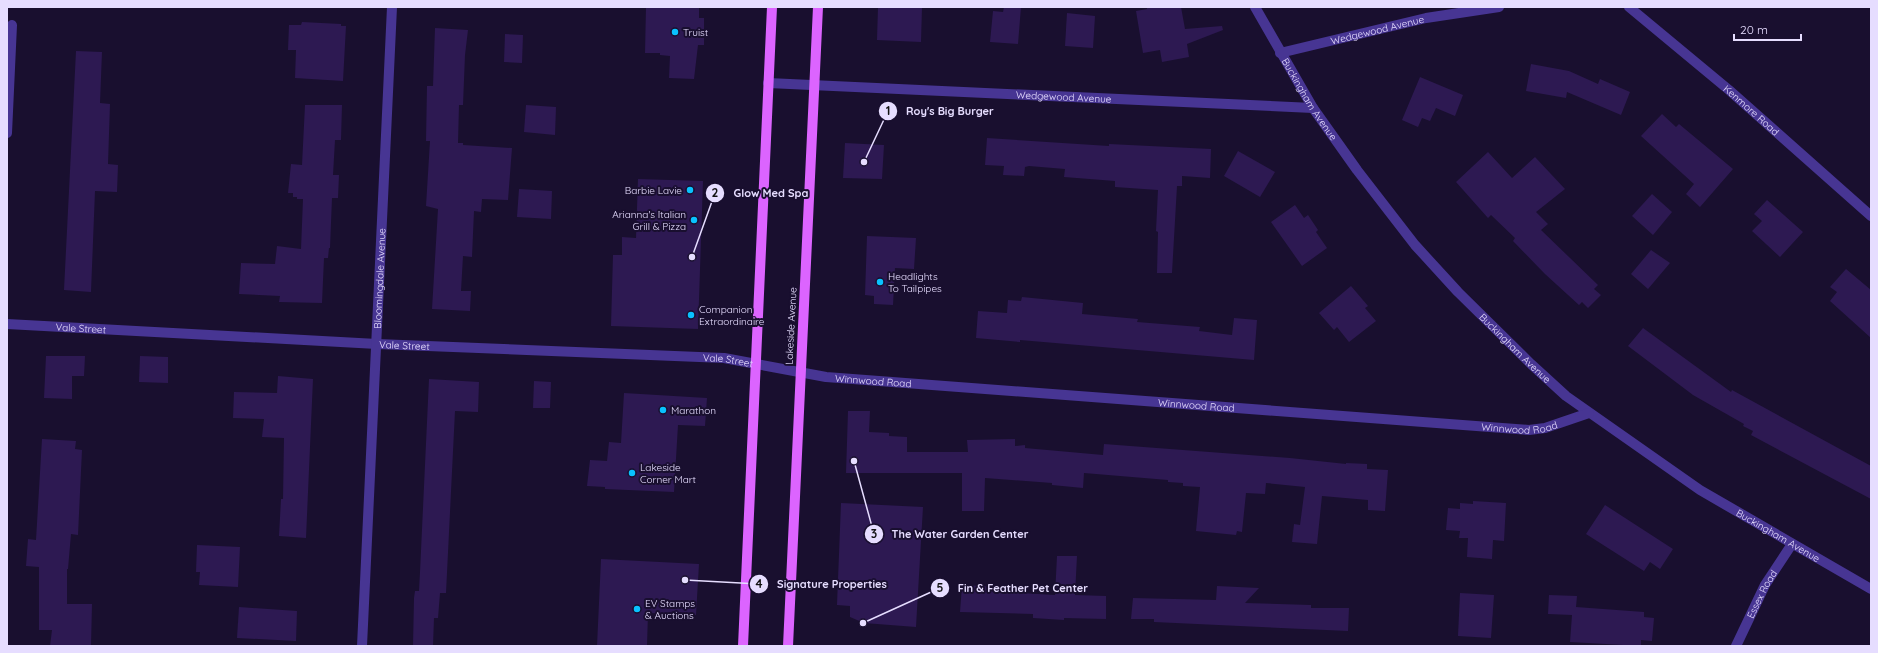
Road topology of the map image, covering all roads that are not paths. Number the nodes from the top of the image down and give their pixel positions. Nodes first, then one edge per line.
1 (392, 7) edge
2 (772, 7) edge
3 (818, 7) edge
4 (1255, 7) edge
5 (1499, 7) edge
6 (1629, 7) edge
7 (12, 25) dead end
8 (1280, 53) junction
9 (768, 83) junction
10 (815, 84) junction
11 (1313, 108) junction
12 (7, 133) edge
13 (1871, 216) edge
14 (7, 324) edge
15 (377, 344) junction
16 (756, 363) junction
17 (801, 372) junction
18 (1589, 413) junction
19 (1792, 544) junction
20 (1871, 589) edge
21 (745, 645) edge
22 (362, 646) edge
23 (788, 646) edge
24 (1736, 646) edge

1 - 15 street, Bloomingdale Avenue
2 - 9 main road
3 - 10 main road, Lakeside Avenue
4 - 8 street, Buckingham Avenue
5 - 8 street, Wedgewood Avenue
6 - 13 street, Kenmore Road
7 - 12 street
8 - 11 street, Buckingham Avenue
9 - 10 street, Wedgewood Avenue
9 - 16 main road
10 - 11 street, Wedgewood Avenue
10 - 17 main road, Lakeside Avenue
11 - 18 street, Buckingham Avenue
14 - 15 street, Vale Street
15 - 16 street, Vale Street
15 - 22 street, Bloomingdale Avenue
16 - 17 street, Vale Street
16 - 21 main road
17 - 18 street, Winnwood Road
17 - 23 main road, Lakeside Avenue
18 - 19 street, Buckingham Avenue
19 - 20 street, Buckingham Avenue
19 - 24 street, Essex Road

